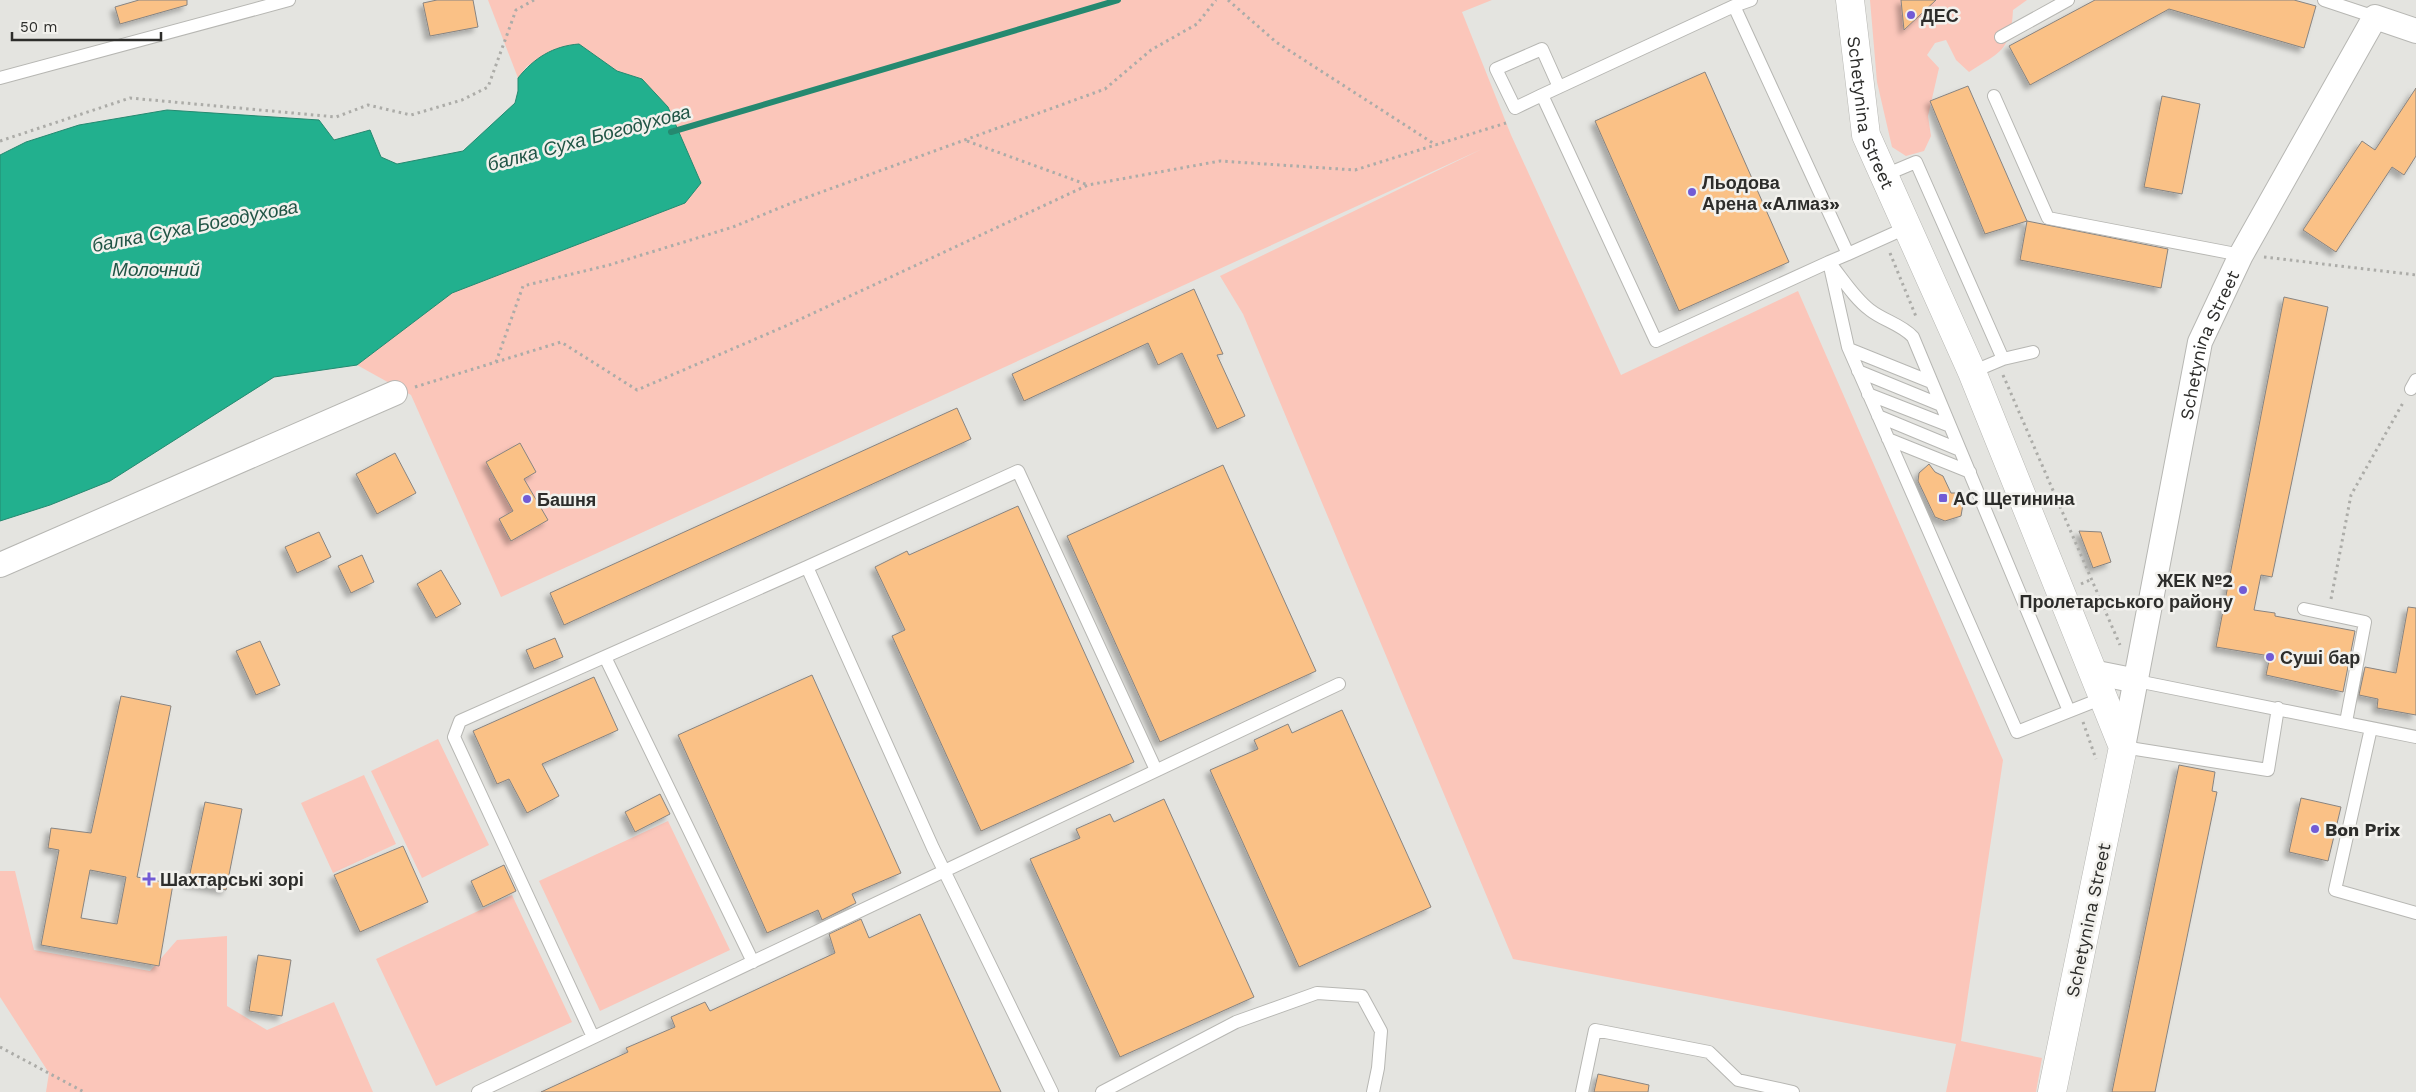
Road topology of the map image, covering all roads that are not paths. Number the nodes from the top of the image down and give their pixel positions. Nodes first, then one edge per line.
1 (289, 0) edge
2 (1750, 0) edge
3 (1850, 0) edge
4 (2068, 0) edge
5 (2324, 0) edge
6 (1734, 6) junction
7 (2375, 17) junction
8 (2416, 31) edge
9 (2001, 37) dead end
10 (0, 78) edge
11 (1560, 87) junction
12 (1542, 95) junction
13 (1994, 96) dead end
14 (1884, 175) junction
15 (1908, 226) junction
16 (1848, 254) junction
17 (2241, 254) junction
18 (1829, 262) junction
19 (1849, 349) junction
20 (2033, 352) dead end
21 (2000, 360) junction
22 (1858, 371) junction
23 (1972, 372) junction
24 (1932, 382) junction
25 (396, 393) road end
26 (1868, 394) junction
27 (1941, 405) junction
28 (1878, 416) junction
29 (1950, 426) junction
30 (1888, 439) junction
31 (1960, 450) junction
32 (1970, 472) junction
33 (0, 565) edge
34 (807, 567) junction
35 (2304, 609) dead end
36 (605, 657) junction
37 (2092, 672) junction
38 (2138, 681) junction
39 (1339, 684) dead end
40 (2103, 698) junction
41 (2278, 708) junction
42 (2069, 711) junction
43 (2346, 722) junction
44 (2371, 728) junction
45 (2416, 737) edge
46 (2123, 747) junction
47 (1156, 770) junction
48 (944, 871) junction
49 (2416, 913) edge
50 (753, 962) junction
51 (593, 1037) junction
52 (478, 1092) edge
53 (1052, 1092) edge
54 (1102, 1092) edge
55 (1373, 1092) edge
56 (1582, 1092) edge
57 (1793, 1092) edge
58 (2052, 1092) edge

1 - 10 lane
2 - 6 lane
3 - 14 street, Schetynina Street
4 - 9 lane
5 - 7 lane
6 - 11 lane
6 - 16 lane
7 - 8 street
7 - 17 street, Schetynina Street
11 - 12 lane
11 - 12 lane
12 - 18 lane
13 - 17 lane
14 - 15 street, Schetynina Street
14 - 21 lane
15 - 16 lane
15 - 23 street, Schetynina Street
16 - 18 lane
17 - 38 street, Schetynina Street
18 - 19 lane
18 - 24 lane
19 - 22 lane
19 - 24 lane
20 - 21 lane
21 - 23 lane
22 - 26 lane
22 - 27 lane
23 - 37 street, Schetynina Street
24 - 27 lane
25 - 33 street
26 - 28 lane
26 - 29 lane
27 - 29 lane
28 - 30 lane
28 - 31 lane
29 - 31 lane
30 - 32 lane
30 - 42 lane
31 - 32 lane
32 - 42 lane
34 - 36 lane
34 - 47 lane
34 - 48 lane
35 - 43 lane
36 - 50 lane
36 - 51 lane
37 - 38 street
37 - 40 street, Schetynina Street
38 - 41 lane
38 - 46 street, Schetynina Street
39 - 47 lane
40 - 42 lane
40 - 46 street, Schetynina Street
41 - 43 lane
41 - 46 lane
43 - 44 lane
44 - 45 lane
44 - 49 lane
46 - 58 street, Schetynina Street
47 - 48 lane
48 - 50 lane
48 - 53 lane
50 - 51 lane
51 - 52 lane
54 - 55 lane
56 - 57 lane

